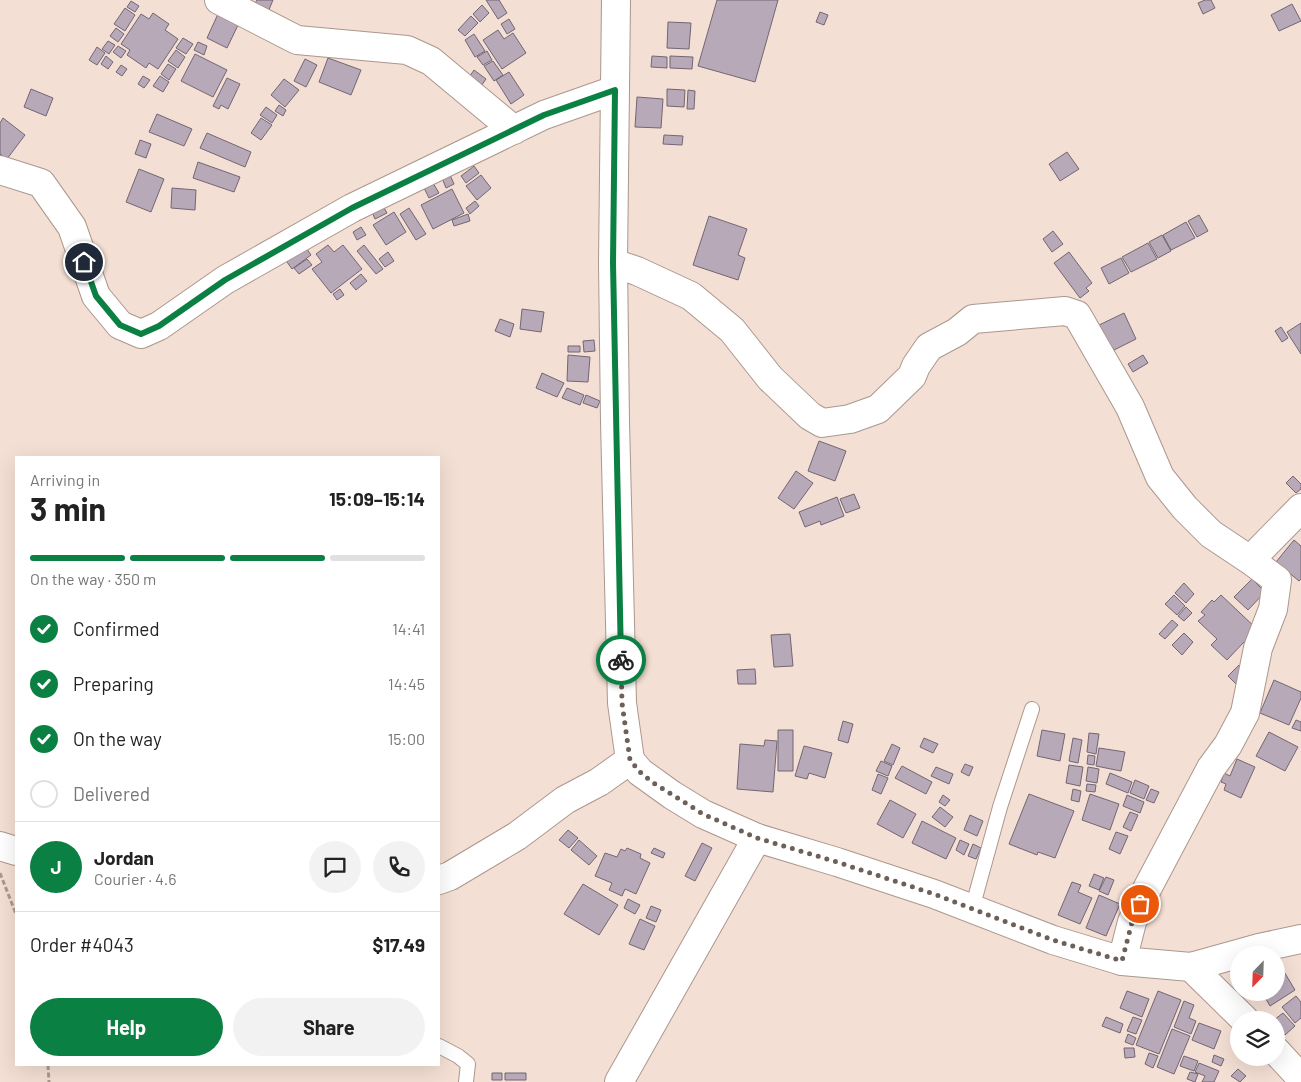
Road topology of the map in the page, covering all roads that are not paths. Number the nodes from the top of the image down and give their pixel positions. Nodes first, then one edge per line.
1 (219, 0) edge
2 (616, 0) edge
3 (615, 90) junction
4 (514, 130) junction
5 (0, 170) edge
6 (613, 263) junction
7 (1301, 508) edge
8 (1250, 560) junction
9 (1032, 709) dead end
10 (630, 760) junction
11 (757, 838) junction
12 (0, 846) edge
13 (15, 851) edge
14 (440, 880) edge
15 (972, 909) junction
16 (1301, 939) edge
17 (1122, 961) junction
18 (1191, 967) junction
19 (1236, 1011) edge
20 (440, 1047) edge
21 (1285, 1061) edge
22 (1301, 1078) edge
23 (466, 1082) edge
24 (619, 1082) edge

1 - 4 street
2 - 3 street
3 - 4 street
3 - 6 street
4 - 5 street
6 - 8 street
6 - 10 street
7 - 8 street
8 - 17 street
9 - 15 lane
10 - 11 street
10 - 14 street
11 - 15 street
11 - 24 street
12 - 13 street
15 - 17 street
16 - 18 street
17 - 18 street
18 - 19 street
20 - 23 lane
21 - 22 street

